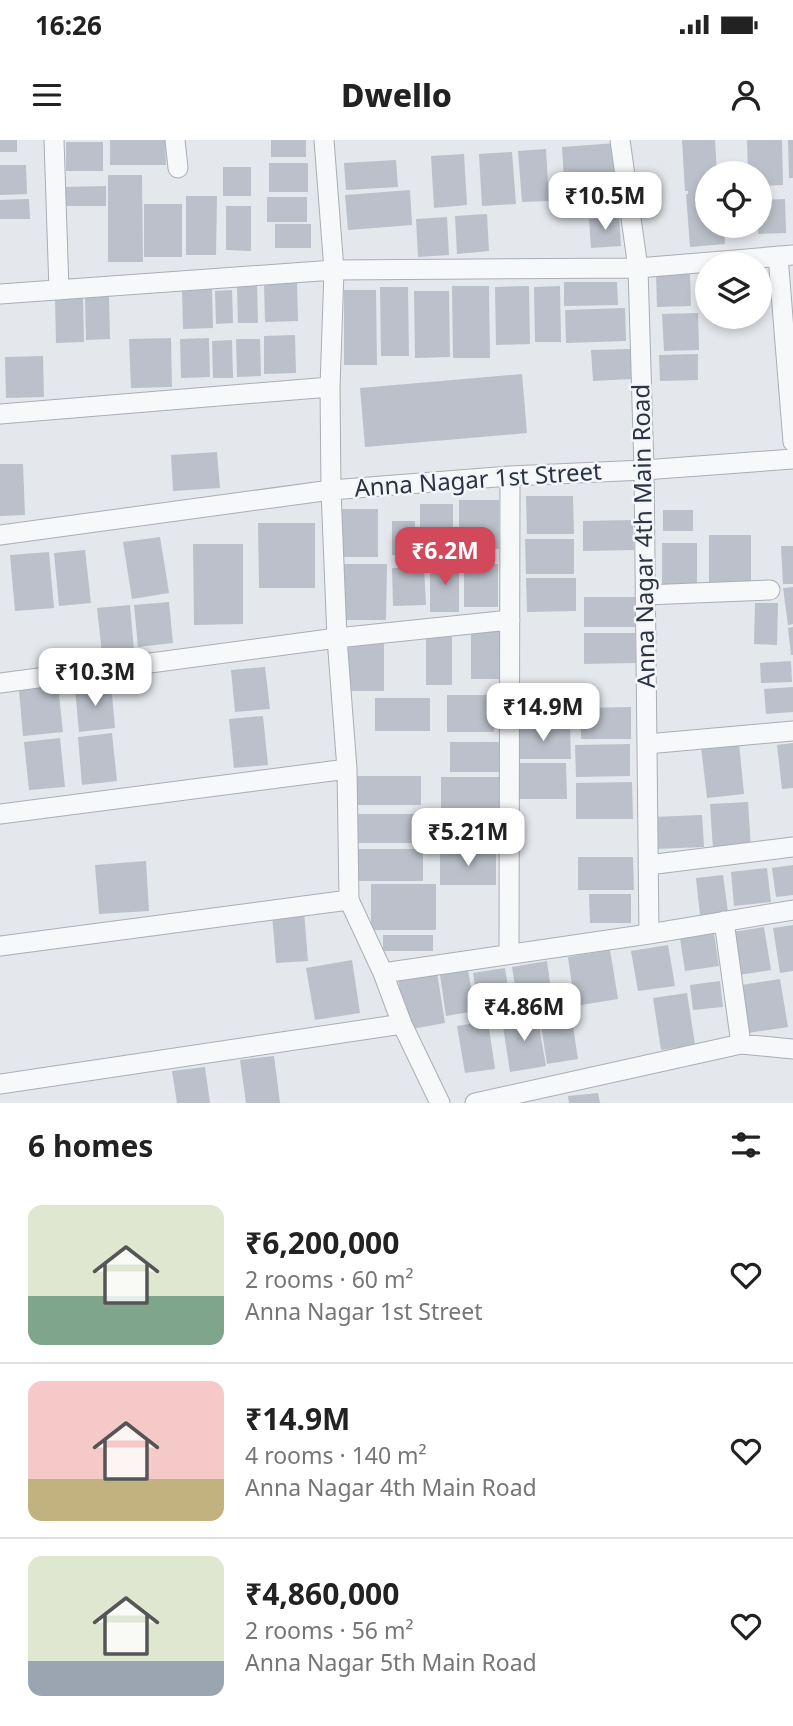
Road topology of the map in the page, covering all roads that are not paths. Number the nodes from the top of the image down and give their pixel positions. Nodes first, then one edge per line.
1 (54, 140) edge
2 (175, 140) edge
3 (324, 140) edge
4 (620, 140) edge
5 (178, 168) dead end
6 (785, 256) edge
7 (638, 268) junction
8 (334, 270) junction
9 (59, 290) junction
10 (0, 293) edge
11 (330, 387) junction
12 (0, 414) edge
13 (793, 442) edge
14 (793, 459) edge
15 (644, 470) junction
16 (510, 476) junction
17 (331, 489) junction
18 (0, 535) edge
19 (770, 590) dead end
20 (645, 595) junction
21 (510, 620) junction
22 (337, 638) junction
23 (0, 683) edge
24 (793, 731) edge
25 (647, 744) junction
26 (346, 769) junction
27 (0, 814) edge
28 (793, 847) edge
29 (648, 865) junction
30 (349, 901) junction
31 (793, 910) edge
32 (724, 922) junction
33 (649, 934) junction
34 (0, 946) edge
35 (509, 953) junction
36 (383, 973) junction
37 (402, 1024) junction
38 (741, 1044) junction
39 (793, 1049) edge
40 (0, 1084) edge
41 (440, 1103) edge
42 (475, 1103) edge

1 - 9 street
2 - 5 street
3 - 8 street
4 - 7 street, Anna Nagar 4th Main Road
6 - 7 street
6 - 13 street
7 - 8 street
7 - 15 street, Anna Nagar 4th Main Road
8 - 9 street
8 - 11 street
9 - 10 street
11 - 12 street
11 - 17 street
14 - 15 street, Anna Nagar 1st Street
15 - 16 street, Anna Nagar 1st Street
15 - 20 street, Anna Nagar 4th Main Road
16 - 17 street, Anna Nagar 1st Street
16 - 21 street
17 - 18 street, Anna Nagar 1st Street
17 - 22 street
19 - 20 street
20 - 25 street, Anna Nagar 4th Main Road
21 - 22 street
21 - 35 street
22 - 23 street
22 - 26 street
24 - 25 street
25 - 29 street, Anna Nagar 4th Main Road
26 - 27 street
26 - 30 street
28 - 29 street
29 - 33 street, Anna Nagar 4th Main Road
30 - 34 street
30 - 36 street
31 - 32 street
32 - 33 street
32 - 38 street
33 - 35 street
35 - 36 street
36 - 37 street
37 - 40 street
37 - 41 street
38 - 39 street
38 - 42 street

